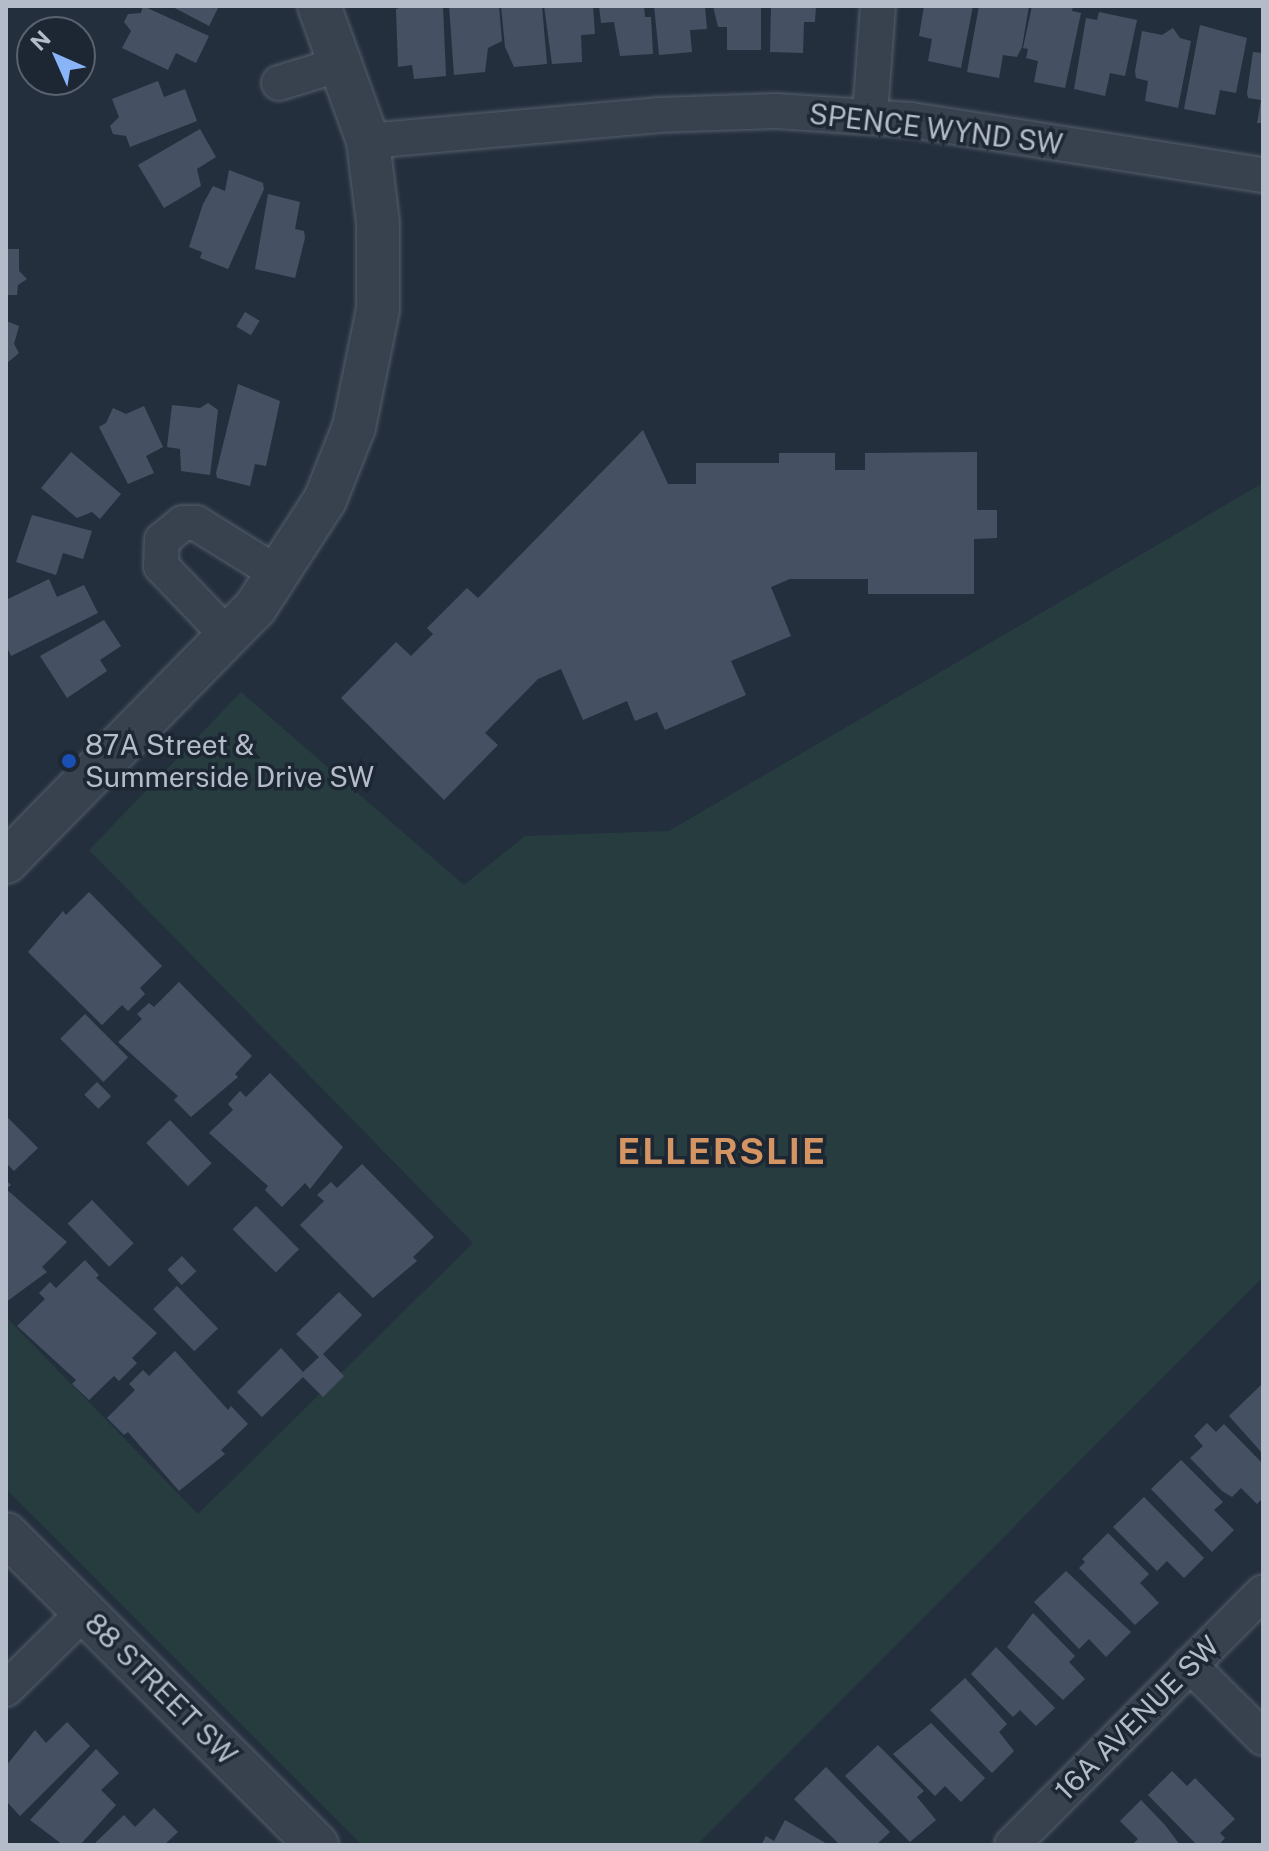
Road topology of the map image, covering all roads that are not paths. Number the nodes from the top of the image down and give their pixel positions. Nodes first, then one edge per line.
1 (319, 6) edge
2 (878, 6) edge
3 (344, 63) junction
4 (279, 83) dead end
5 (870, 115) junction
6 (368, 141) junction
7 (1263, 175) edge
8 (280, 575) junction
9 (229, 637) junction
10 (6, 862) edge
11 (6, 1534) edge
12 (1263, 1592) edge
13 (84, 1612) junction
14 (1190, 1665) junction
15 (6, 1689) edge
16 (1263, 1738) edge
17 (317, 1845) edge
18 (1012, 1845) edge

1 - 3 street
2 - 5 street
3 - 4 street
3 - 6 street
5 - 6 street, SPENCE WYND SW
5 - 7 street, SPENCE WYND SW
6 - 8 street
8 - 9 street
8 - 9 street
9 - 10 street
11 - 13 street, 88 STREET SW
12 - 14 street, 16A AVENUE SW
13 - 15 street
13 - 17 street, 88 STREET SW
14 - 16 street
14 - 18 street, 16A AVENUE SW

